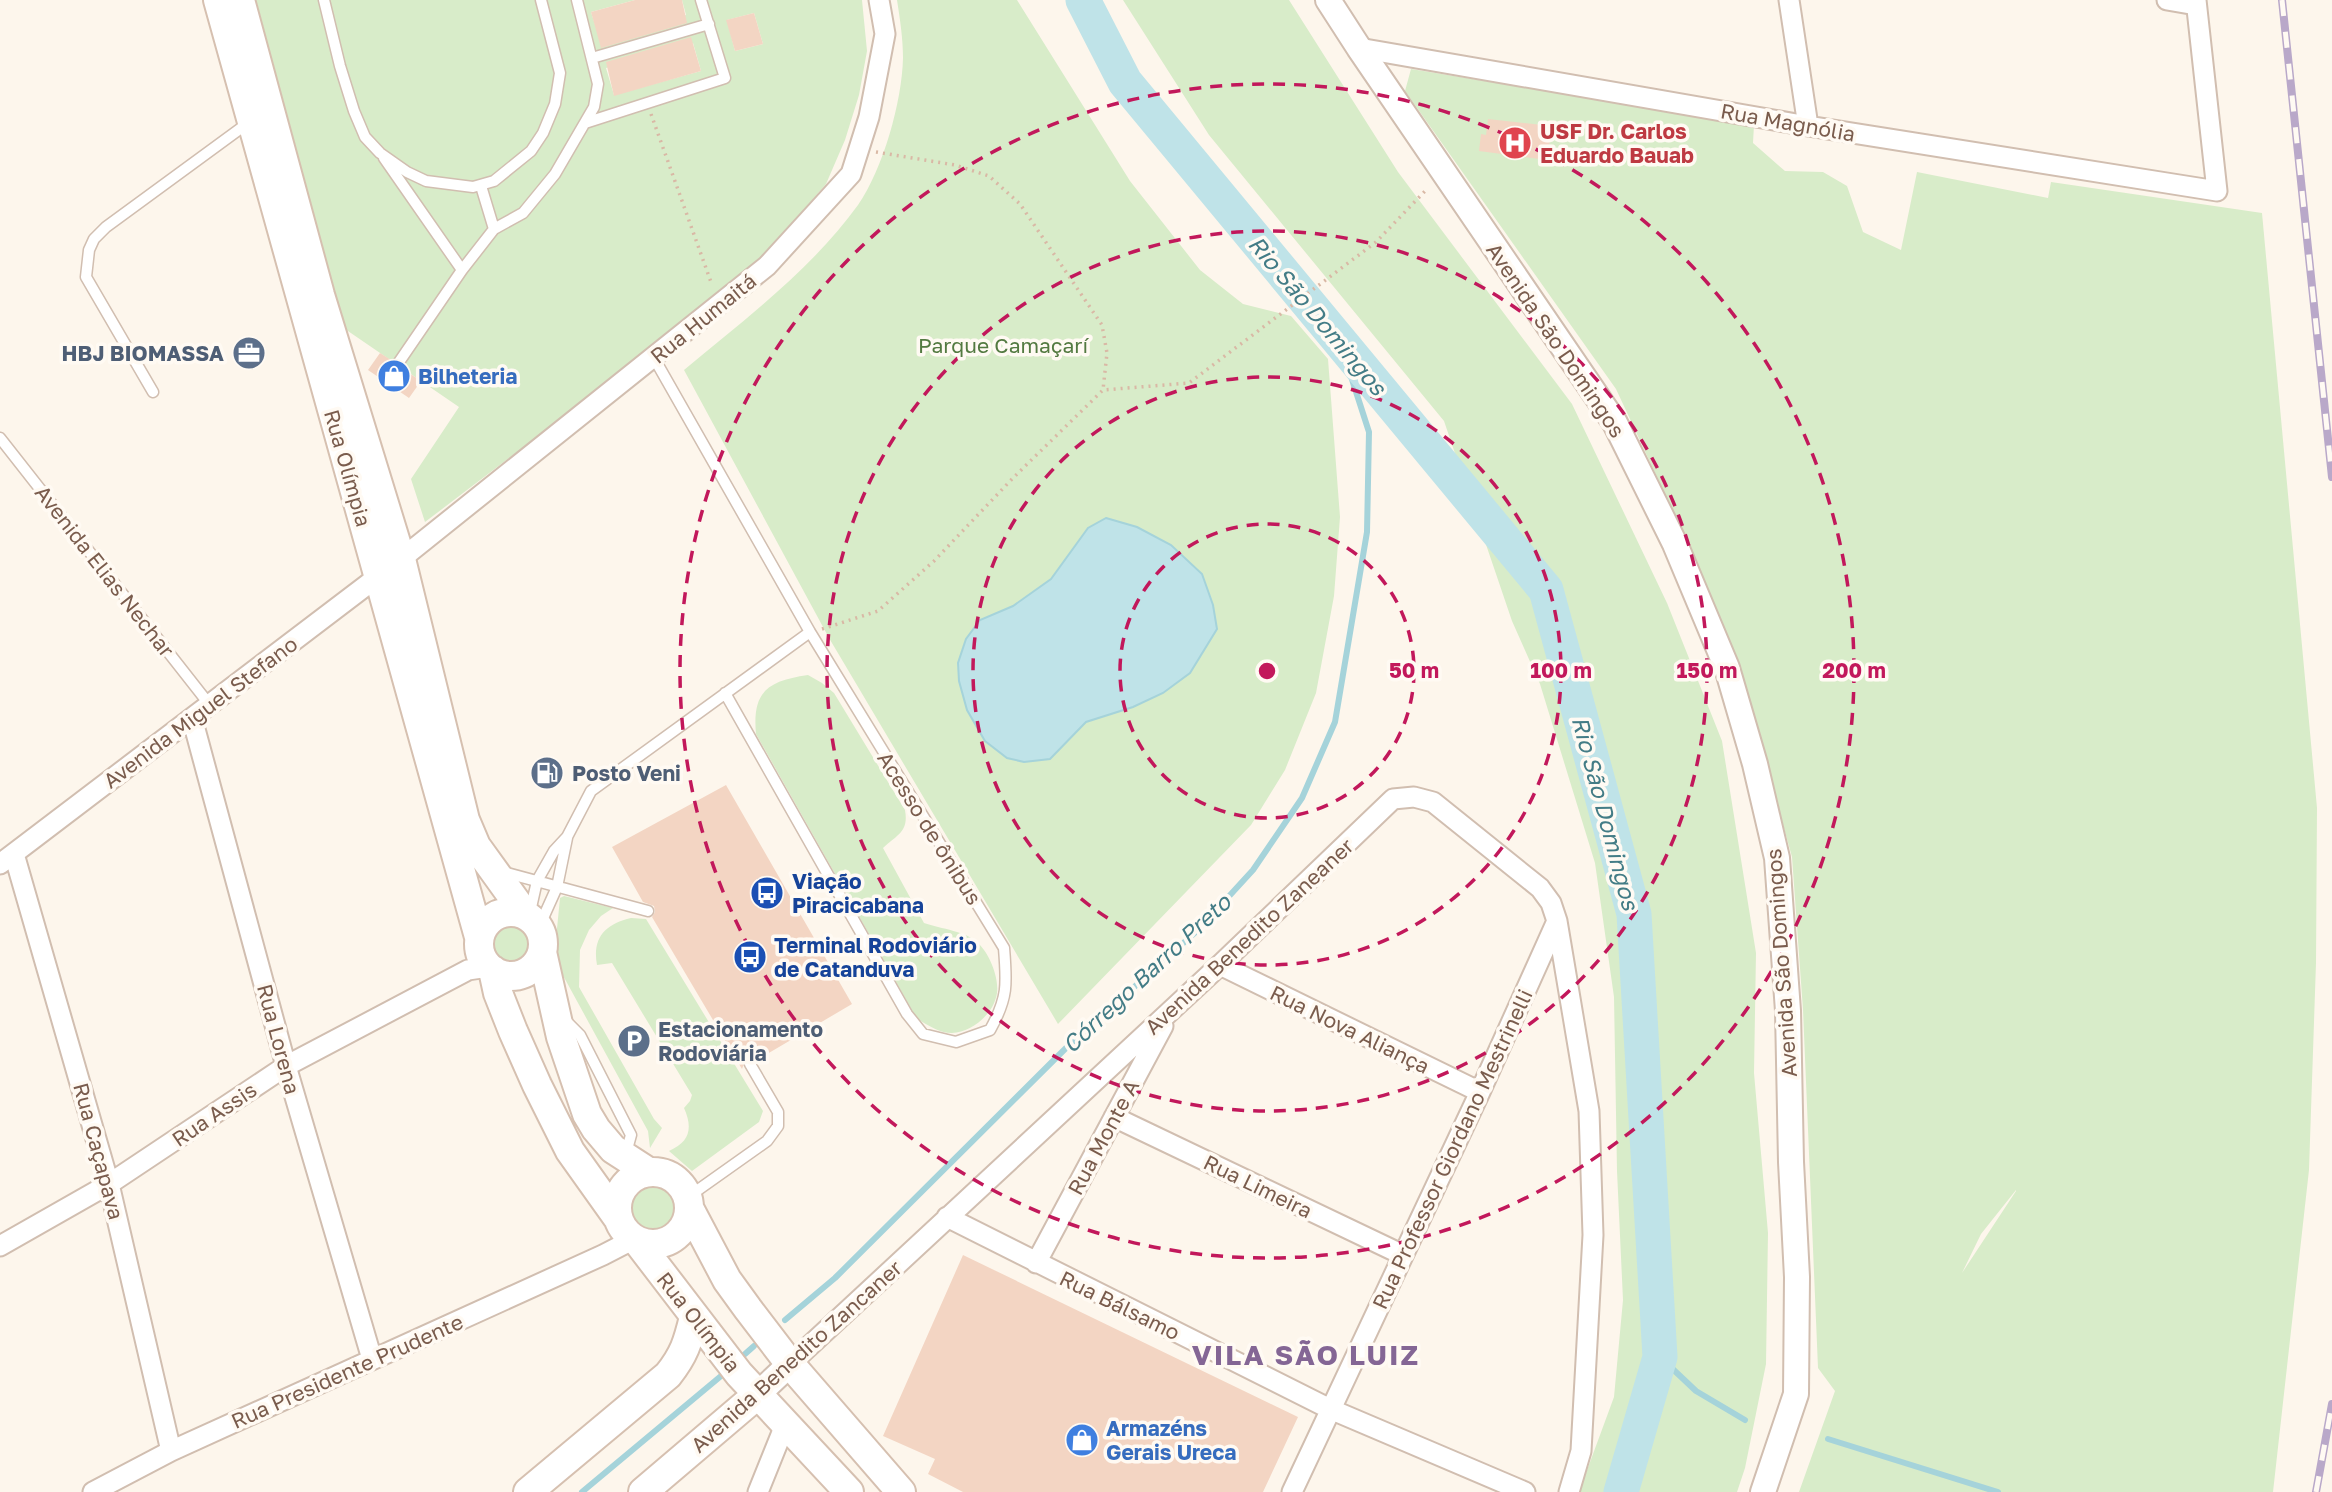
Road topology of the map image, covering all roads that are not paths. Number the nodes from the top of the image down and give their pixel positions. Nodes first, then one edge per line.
1 (218, 0) edge
2 (240, 0) edge
3 (324, 0) edge
4 (541, 0) edge
5 (579, 0) edge
6 (701, 0) edge
7 (879, 0) edge
8 (1328, 0) edge
9 (1788, 0) edge
10 (2167, 0) edge
11 (2196, 3) edge
12 (709, 24) junction
13 (1359, 48) junction
14 (592, 58) junction
15 (251, 120) junction
16 (585, 122) junction
17 (1808, 126) junction
18 (380, 153) junction
19 (481, 186) junction
20 (494, 229) junction
21 (462, 270) junction
22 (654, 358) junction
23 (397, 365) dead end
24 (153, 392) dead end
25 (0, 438) edge
26 (390, 567) junction
27 (810, 632) junction
28 (725, 693) junction
29 (209, 704) junction
30 (192, 718) junction
31 (567, 837) junction
32 (7, 859) edge
33 (492, 869) junction
34 (537, 881) junction
35 (557, 887) junction
36 (648, 911) dead end
37 (1557, 920) junction
38 (534, 928) junction
39 (482, 959) junction
40 (1220, 965) junction
41 (1171, 1011) junction
42 (750, 1064) dead end
43 (286, 1066) junction
44 (1480, 1092) junction
45 (1114, 1117) junction
46 (636, 1164) junction
47 (110, 1184) junction
48 (689, 1203) junction
49 (947, 1217) junction
50 (627, 1229) junction
51 (0, 1246) edge
52 (1402, 1255) junction
53 (1036, 1263) junction
54 (694, 1317) junction
55 (372, 1359) junction
56 (790, 1364) junction
57 (757, 1395) junction
58 (1330, 1409) junction
59 (785, 1425) junction
60 (171, 1451) junction
61 (93, 1492) edge
62 (528, 1492) edge
63 (643, 1492) edge
64 (758, 1492) edge
65 (849, 1492) edge
66 (901, 1492) edge
67 (1292, 1492) edge
68 (1525, 1492) edge
69 (1569, 1492) edge
70 (1763, 1492) edge

1 - 15 main road, Rua Olímpia
2 - 26 main road, Rua Olímpia
3 - 18 lane
4 - 19 lane
5 - 14 lane
6 - 12 lane
7 - 22 street, Rua Humaitá
8 - 13 street, Avenida São Domingos
9 - 17 street
10 - 11 street
11 - 17 street, Rua Magnólia
12 - 14 lane
12 - 16 lane
13 - 17 street, Rua Magnólia
13 - 70 street, Avenida São Domingos
14 - 16 lane
15 - 24 lane
15 - 26 main road, Rua Olímpia
16 - 20 lane
18 - 19 lane
18 - 21 lane
19 - 20 lane
20 - 21 lane
21 - 23 lane
22 - 26 street, Rua Humaitá
22 - 27 lane, Acesso de ônibus
25 - 29 lane, Avenida Elias Nechar
26 - 29 street, Avenida Miguel Stefano
26 - 33 main road, Rua Olímpia
26 - 39 main road, Rua Olímpia
27 - 28 lane
27 - 28 lane, Acesso de ônibus
28 - 31 lane
29 - 30 street, Avenida Miguel Stefano
30 - 32 street, Avenida Miguel Stefano
30 - 43 street, Rua Lorena
31 - 34 lane
31 - 35 lane
32 - 47 street, Rua Caçapava
33 - 34 lane
33 - 38 main road, Rua Olímpia
34 - 35 lane
34 - 38 lane
35 - 36 lane
35 - 38 lane
37 - 40 street, Avenida Benedito Zaneaner
37 - 44 street, Rua Professor Giordano Mestrinelli
37 - 69 street
38 - 39 main road
38 - 39 main road
38 - 46 main road, Rua Olímpia
39 - 43 street, Rua Assis
39 - 50 main road, Rua Olímpia
40 - 41 street, Avenida Benedito Zaneaner
40 - 44 street, Rua Nova Aliança
41 - 45 street, Rua Monte A
41 - 49 street, Avenida Benedito Zaneaner
42 - 48 lane
43 - 47 street, Rua Assis
43 - 55 street, Rua Lorena
44 - 52 street, Rua Professor Giordano Mestrinelli
45 - 52 street, Rua Limeira
45 - 53 street, Rua Monte A
46 - 48 main road
46 - 50 main road
47 - 51 street, Rua Assis
47 - 60 street, Rua Caçapava
48 - 50 main road
48 - 56 main road
49 - 53 street, Rua Bálsamo
49 - 56 street, Avenida Benedito Zancaner
50 - 54 main road, Rua Olímpia
50 - 55 street, Rua Presidente Prudente
52 - 58 street, Rua Professor Giordano Mestrinelli
53 - 58 street, Rua Bálsamo
54 - 57 main road, Rua Olímpia
54 - 62 main road
55 - 60 street, Rua Presidente Prudente
56 - 57 street, Avenida Benedito Zancaner
56 - 66 main road
57 - 59 main road, Rua Olímpia
57 - 63 main road, Avenida Benedito Zancaner
58 - 67 street, Rua Professor Giordano Mestrinelli
58 - 68 street, Rua Bálsamo
59 - 64 street
59 - 65 main road, Rua Olímpia
60 - 61 street, Rua Presidente Prudente

